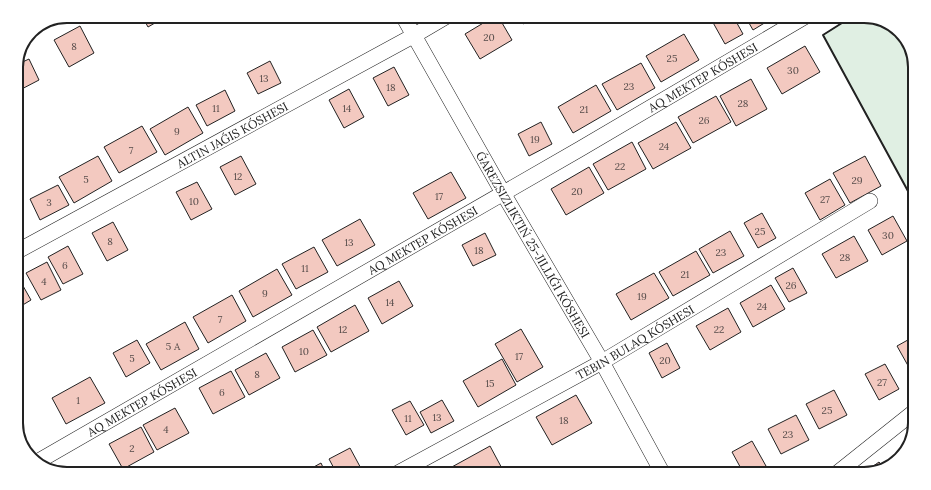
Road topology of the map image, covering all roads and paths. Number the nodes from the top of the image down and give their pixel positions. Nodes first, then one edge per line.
1 (406, 23) edge
2 (435, 23) edge
3 (794, 23) edge
4 (413, 36) junction
5 (503, 193) junction
6 (870, 201) dead end
7 (23, 248) edge
8 (602, 362) junction
9 (908, 417) edge
10 (42, 459) edge
11 (409, 467) edge
12 (659, 467) edge
13 (845, 467) edge

1 - 4 street
2 - 4 street
3 - 5 street, AQ MEKTEP KÓSHESI
4 - 5 street
4 - 7 street
5 - 8 street
5 - 10 street, AQ MEKTEP KÓSHESI
6 - 8 street, TEBIN BULAQ KÓSHESI
8 - 11 street, TEBIN BULAQ KÓSHESI
8 - 12 street
9 - 13 street

